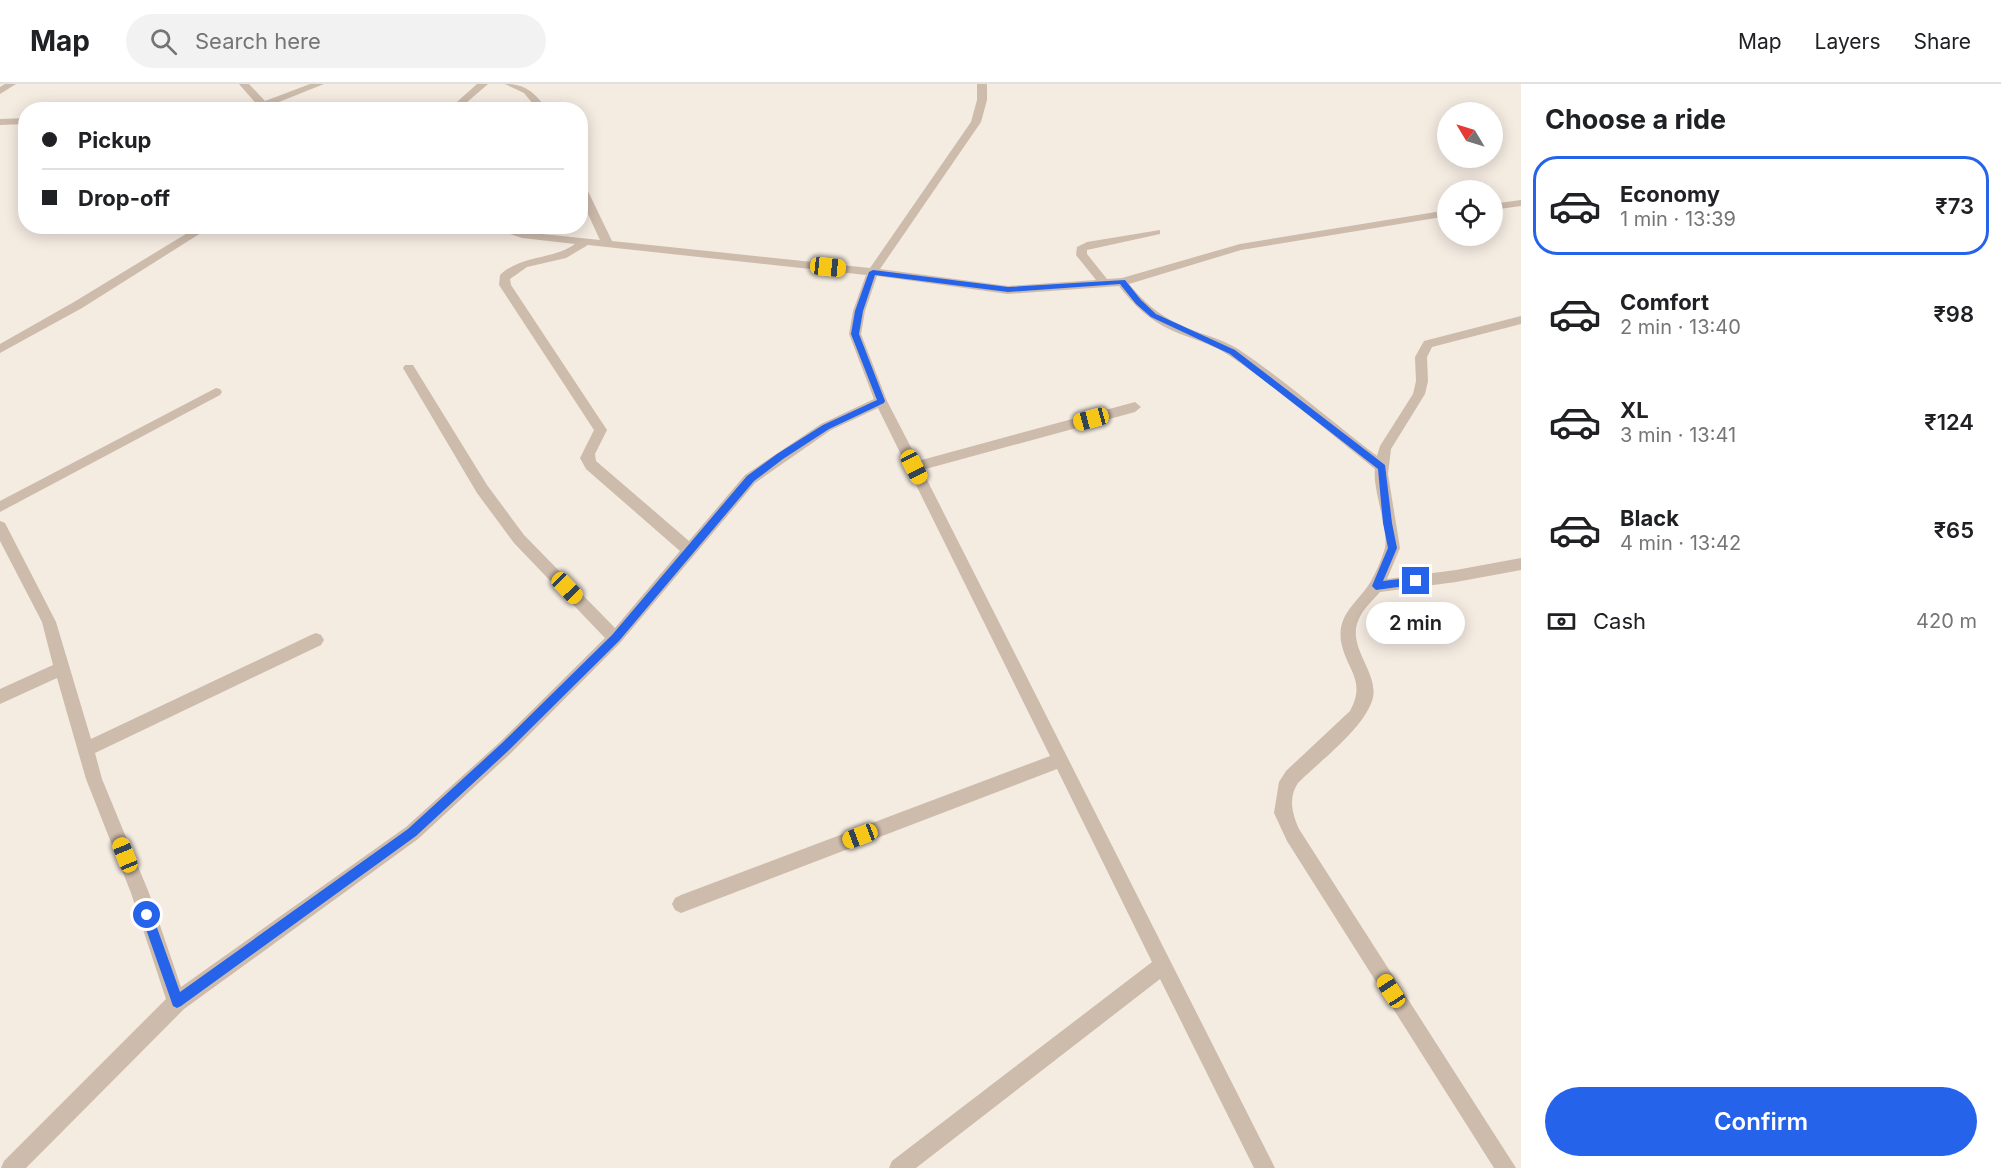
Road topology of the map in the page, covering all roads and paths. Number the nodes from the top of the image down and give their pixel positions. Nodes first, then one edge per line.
1 (11, 84) edge
2 (244, 84) edge
3 (320, 84) edge
4 (483, 84) edge
5 (510, 84) edge
6 (982, 84) edge
7 (0, 91) edge
8 (260, 102) edge
9 (277, 102) edge
10 (462, 102) edge
11 (537, 102) edge
12 (18, 121) edge
13 (0, 122) edge
14 (588, 202) edge
15 (1521, 203) edge
16 (1503, 205) edge
17 (1437, 215) edge
18 (1156, 232) dead end
19 (194, 234) edge
20 (519, 234) edge
21 (607, 243) junction
22 (578, 247) junction
23 (873, 272) junction
24 (1104, 282) junction
25 (1122, 282) junction
26 (1521, 320) edge
27 (0, 349) edge
28 (409, 368) dead end
29 (216, 392) dead end
30 (881, 401) junction
31 (1136, 407) dead end
32 (914, 467) junction
33 (1382, 468) junction
34 (0, 507) edge
35 (0, 526) edge
36 (688, 549) junction
37 (1521, 564) edge
38 (1376, 586) junction
39 (615, 638) junction
40 (316, 640) dead end
41 (62, 668) junction
42 (0, 697) edge
43 (85, 750) junction
44 (1061, 760) junction
45 (681, 904) dead end
46 (1163, 965) junction
47 (177, 1002) junction
48 (11, 1168) edge
49 (900, 1168) edge
50 (1265, 1168) edge
51 (1506, 1168) edge

1 - 7 street
2 - 8 street
3 - 9 street
4 - 10 street
5 - 11 street
6 - 23 street
12 - 13 street
14 - 21 street
15 - 16 street
17 - 25 street
18 - 24 street
19 - 27 street
20 - 22 street
21 - 22 street
21 - 23 street
22 - 36 street
23 - 24 street
23 - 30 street
24 - 25 street
25 - 33 street
26 - 33 street
28 - 39 street
29 - 34 street
30 - 32 street
30 - 36 street
31 - 32 street
32 - 44 street
33 - 38 street
35 - 41 street
36 - 39 street
37 - 38 street
38 - 51 street
39 - 47 street
40 - 43 street
41 - 42 street
41 - 43 street
43 - 47 street
44 - 45 street
44 - 46 street
46 - 49 street
46 - 50 street
47 - 48 street

